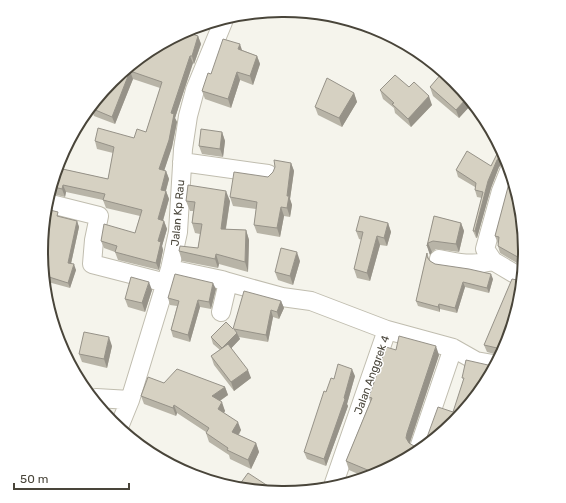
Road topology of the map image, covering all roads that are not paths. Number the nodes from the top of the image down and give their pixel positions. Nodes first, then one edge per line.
1 (221, 25) edge
2 (182, 162) junction
3 (268, 174) dead end
4 (506, 179) edge
5 (53, 205) edge
6 (439, 259) dead end
7 (493, 261) junction
8 (516, 275) edge
9 (168, 276) junction
10 (228, 282) junction
11 (221, 312) dead end
12 (387, 330) junction
13 (453, 348) junction
14 (489, 363) edge
15 (101, 398) edge
16 (130, 400) junction
17 (119, 419) edge
18 (421, 441) edge
19 (335, 480) edge

1 - 2 street, Jalan Kp Rau
2 - 3 street
2 - 9 street, Jalan Kp Rau
4 - 7 street
5 - 9 street
6 - 7 street
7 - 8 street
9 - 10 street
9 - 16 street, Jalan Kp Rau
10 - 11 street
10 - 12 street
12 - 13 street, Jalan Anggrek 4
12 - 19 street, Jalan Anggrek 4
13 - 14 street, Jalan Anggrek 4
13 - 18 street
15 - 16 street
16 - 17 street, Jalan Kp Rau

